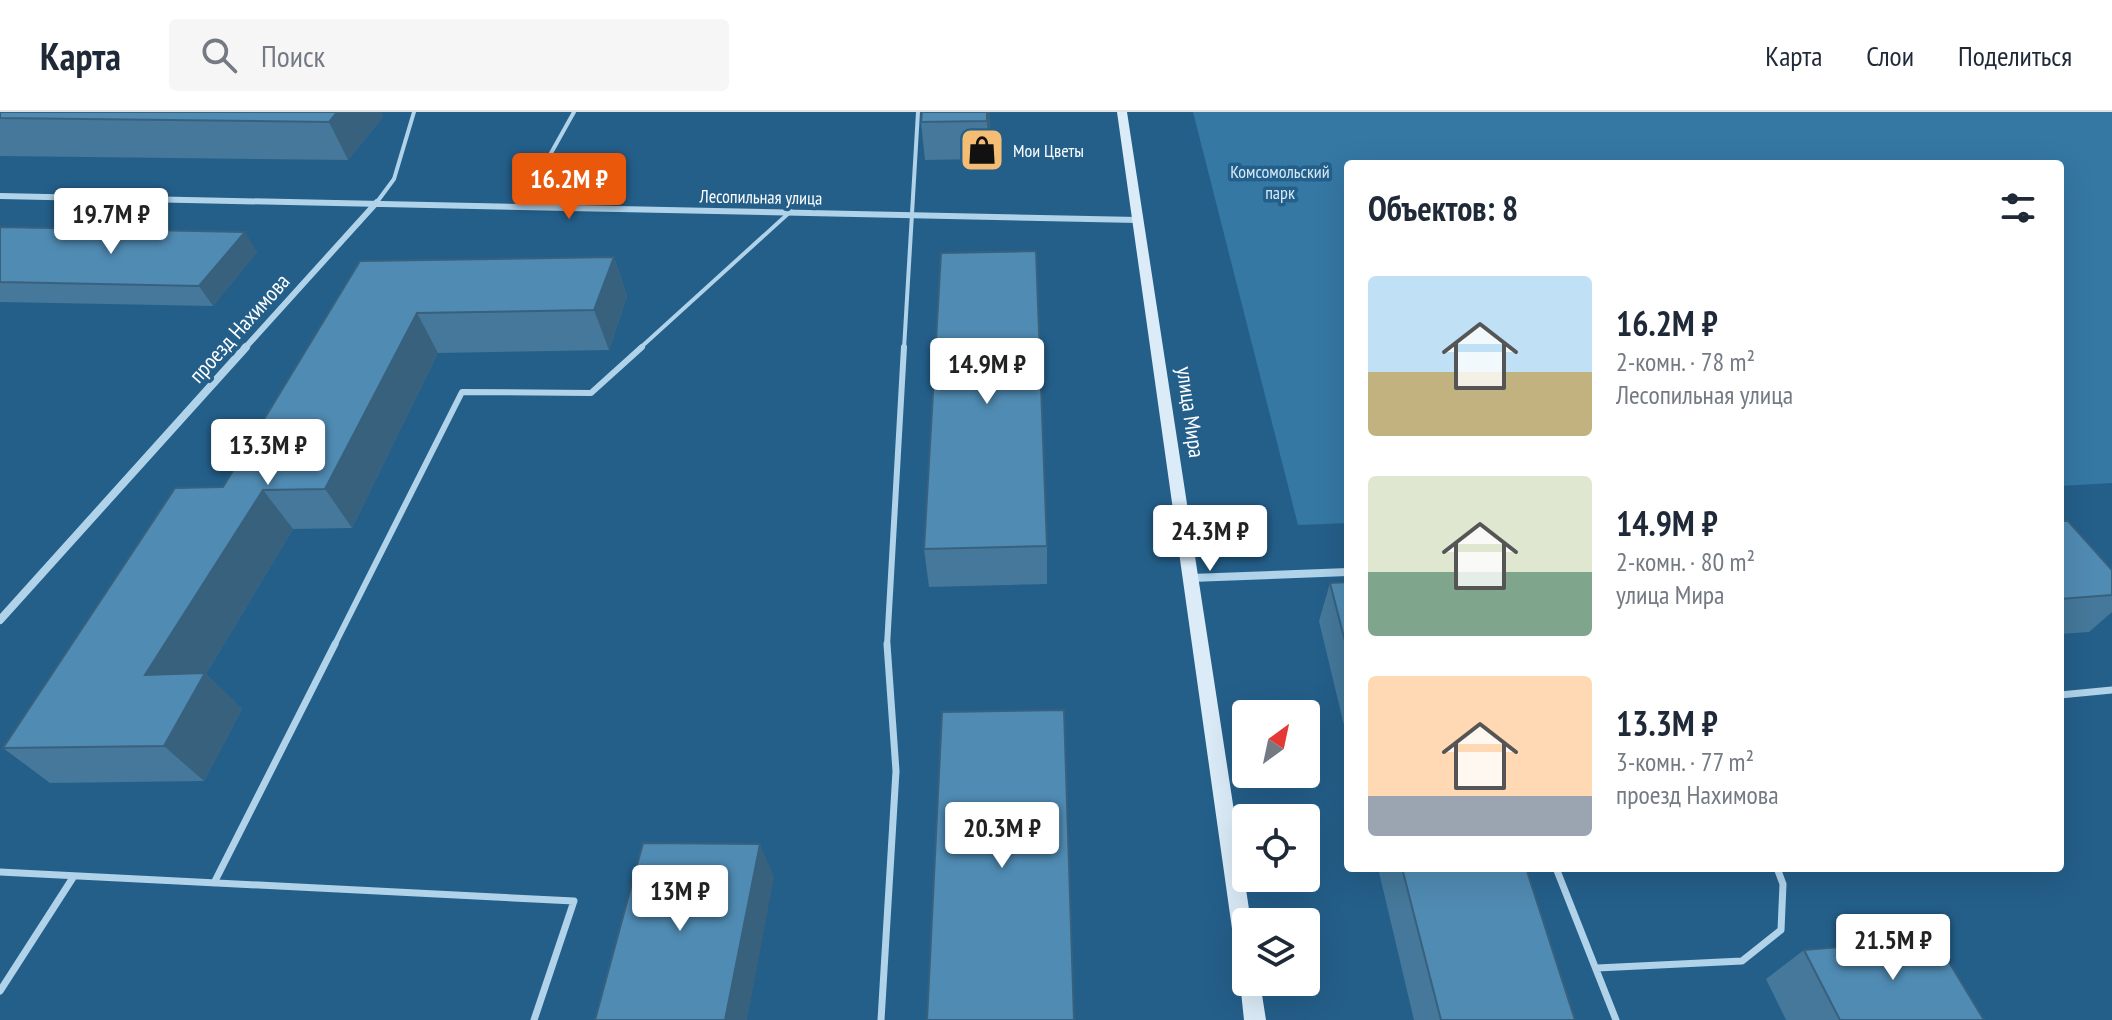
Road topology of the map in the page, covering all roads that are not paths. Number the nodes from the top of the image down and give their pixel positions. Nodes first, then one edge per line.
1 (414, 112) edge
2 (574, 112) edge
3 (918, 112) edge
4 (1122, 112) edge
5 (0, 196) edge
6 (377, 202) junction
7 (522, 205) junction
8 (791, 211) junction
9 (911, 215) junction
10 (1138, 220) junction
11 (1344, 572) edge
12 (1191, 578) junction
13 (0, 620) edge
14 (2112, 690) edge
15 (2064, 695) edge
16 (0, 872) edge
17 (1558, 872) edge
18 (1778, 872) edge
19 (74, 876) junction
20 (214, 883) junction
21 (1239, 908) edge
22 (1597, 968) junction
23 (0, 991) edge
24 (1252, 996) edge
25 (534, 1020) edge
26 (881, 1020) edge
27 (1255, 1020) edge
28 (1616, 1020) edge

1 - 6 lane
2 - 7 lane
3 - 9 lane
4 - 10 main road, улица Мира
5 - 6 street, Лесопильная улица
6 - 7 street, Лесопильная улица
6 - 13 street, проезд Нахимова
7 - 8 street, Лесопильная улица
8 - 9 street, Лесопильная улица
8 - 20 lane
9 - 10 street, Лесопильная улица
9 - 26 lane
10 - 12 main road, улица Мира
11 - 12 street
12 - 21 main road, улица Мира
14 - 15 lane
16 - 19 lane
17 - 22 lane
18 - 22 lane
19 - 20 lane
19 - 23 lane
20 - 25 lane
22 - 28 lane
24 - 27 main road

